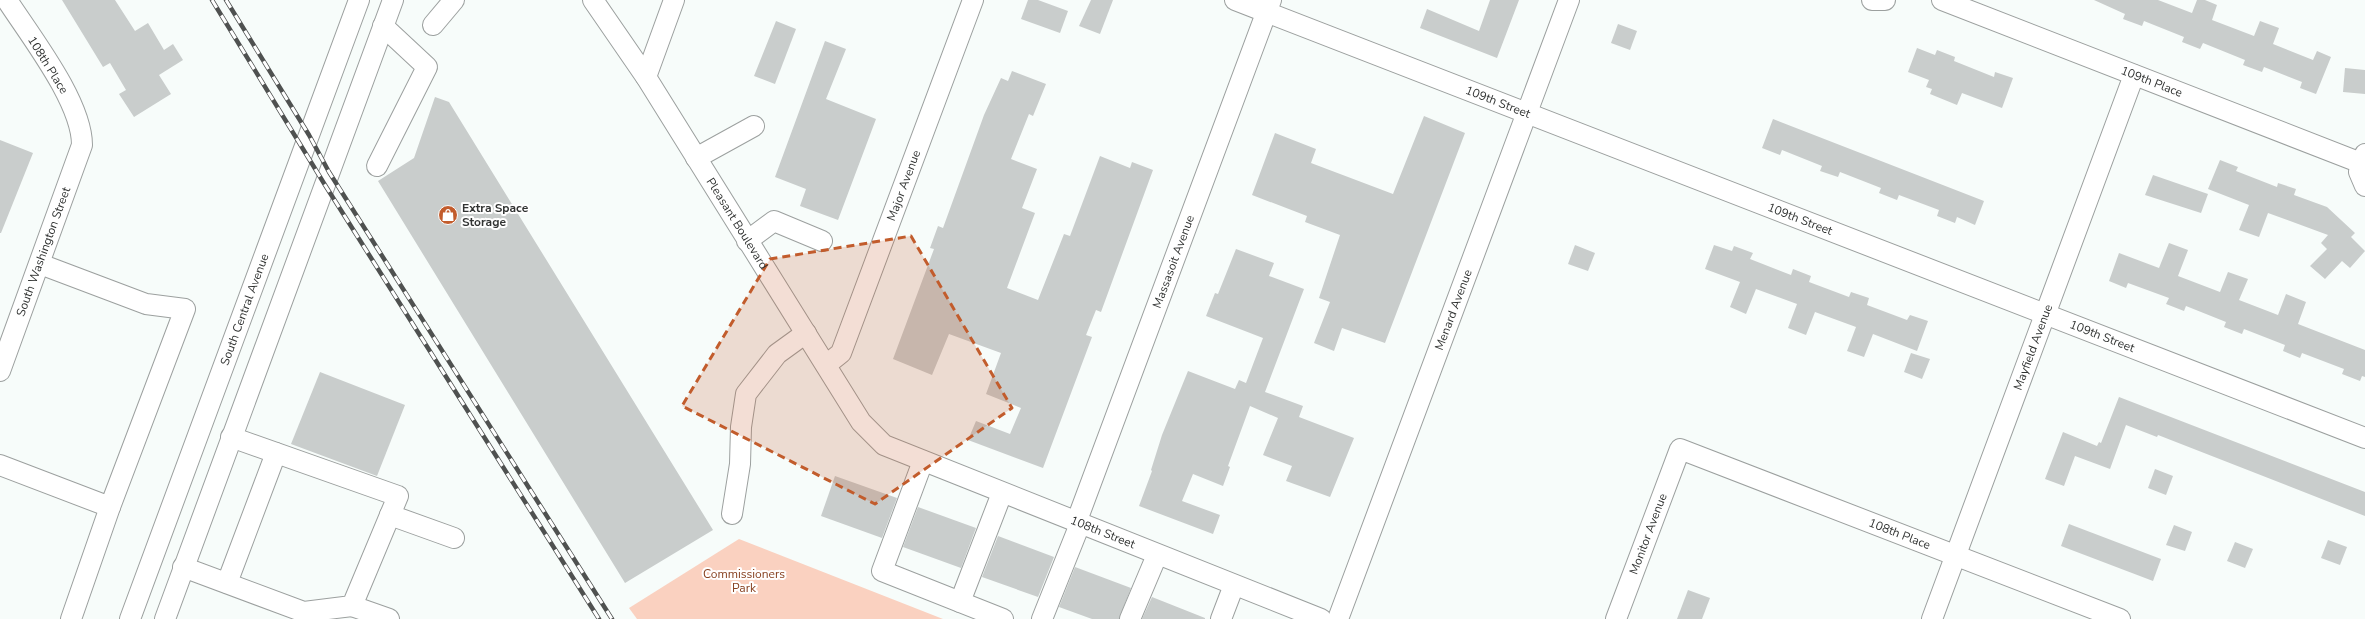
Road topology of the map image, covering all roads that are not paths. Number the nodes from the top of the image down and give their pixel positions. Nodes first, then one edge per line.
1 (7, 0) edge
2 (359, 0) edge
3 (393, 0) edge
4 (454, 0) edge
5 (593, 0) edge
6 (674, 0) edge
7 (973, 0) edge
8 (1235, 0) edge
9 (1569, 0) edge
10 (1872, 0) edge
11 (1885, 0) edge
12 (1942, 0) edge
13 (1269, 6) edge
14 (433, 25) dead end
15 (383, 26) junction
16 (2134, 75) junction
17 (646, 77) junction
18 (1527, 113) junction
19 (754, 126) dead end
20 (82, 132) joint
21 (696, 158) junction
22 (2363, 159) edge
23 (378, 166) dead end
24 (2365, 186) edge
25 (747, 241) junction
26 (822, 241) dead end
27 (40, 264) junction
28 (2044, 314) junction
29 (806, 333) junction
30 (826, 365) junction
31 (0, 371) edge
32 (231, 437) junction
33 (2365, 438) edge
34 (884, 445) joint
35 (1680, 449) joint
36 (276, 453) junction
37 (923, 461) junction
38 (0, 465) edge
39 (1002, 493) junction
40 (110, 507) junction
41 (732, 514) dead end
42 (390, 515) junction
43 (1078, 524) junction
44 (454, 538) dead end
45 (1157, 555) junction
46 (1956, 556) junction
47 (184, 567) junction
48 (227, 583) junction
49 (1234, 585) junction
50 (960, 602) junction
51 (352, 606) junction
52 (71, 619) edge
53 (130, 619) edge
54 (165, 619) edge
55 (389, 619) edge
56 (1003, 619) edge
57 (1042, 619) edge
58 (1130, 619) edge
59 (1221, 619) edge
60 (1321, 619) edge
61 (1338, 619) edge
62 (1616, 619) edge
63 (1932, 619) edge
64 (2120, 619) edge

1 - 20 street, 108th Place
2 - 53 street, South Central Avenue
3 - 15 street
4 - 14 street
5 - 17 street, Pleasant Boulevard
6 - 17 street
7 - 30 street, Major Avenue
8 - 13 street, 109th Street
9 - 18 street, Menard Avenue
10 - 11 street
12 - 16 street, 109th Place
13 - 18 street, 109th Street
13 - 43 street, Massasoit Avenue
15 - 23 street
15 - 32 street
16 - 22 street, 109th Place
16 - 28 street, Mayfield Avenue
17 - 21 street, Pleasant Boulevard
18 - 28 street, 109th Street
18 - 61 street, Menard Avenue
19 - 21 street
20 - 27 street, South Washington Street
21 - 25 street, Pleasant Boulevard
22 - 24 street, 109th Place
25 - 26 street
25 - 29 street, Pleasant Boulevard
27 - 31 street, South Washington Street
27 - 40 street
28 - 33 street, 109th Street
28 - 46 street, Mayfield Avenue
29 - 30 street, Pleasant Boulevard
29 - 41 street
30 - 34 street, Pleasant Boulevard
32 - 36 street
32 - 47 street
34 - 37 street, 108th Street
35 - 46 street, 108th Place
35 - 62 street, Monitor Avenue
36 - 42 street
36 - 48 street
37 - 39 street, 108th Street
37 - 50 street
38 - 40 street
39 - 43 street, 108th Street
39 - 50 street
40 - 52 street
42 - 44 street
42 - 51 street
43 - 45 street, 108th Street
43 - 57 street, Massasoit Avenue
45 - 49 street, 108th Street
45 - 58 street
46 - 63 street, Mayfield Avenue
46 - 64 street, 108th Place
47 - 48 street
47 - 54 street
48 - 51 street
49 - 59 street
49 - 60 street, 108th Street
50 - 56 street
51 - 55 street

